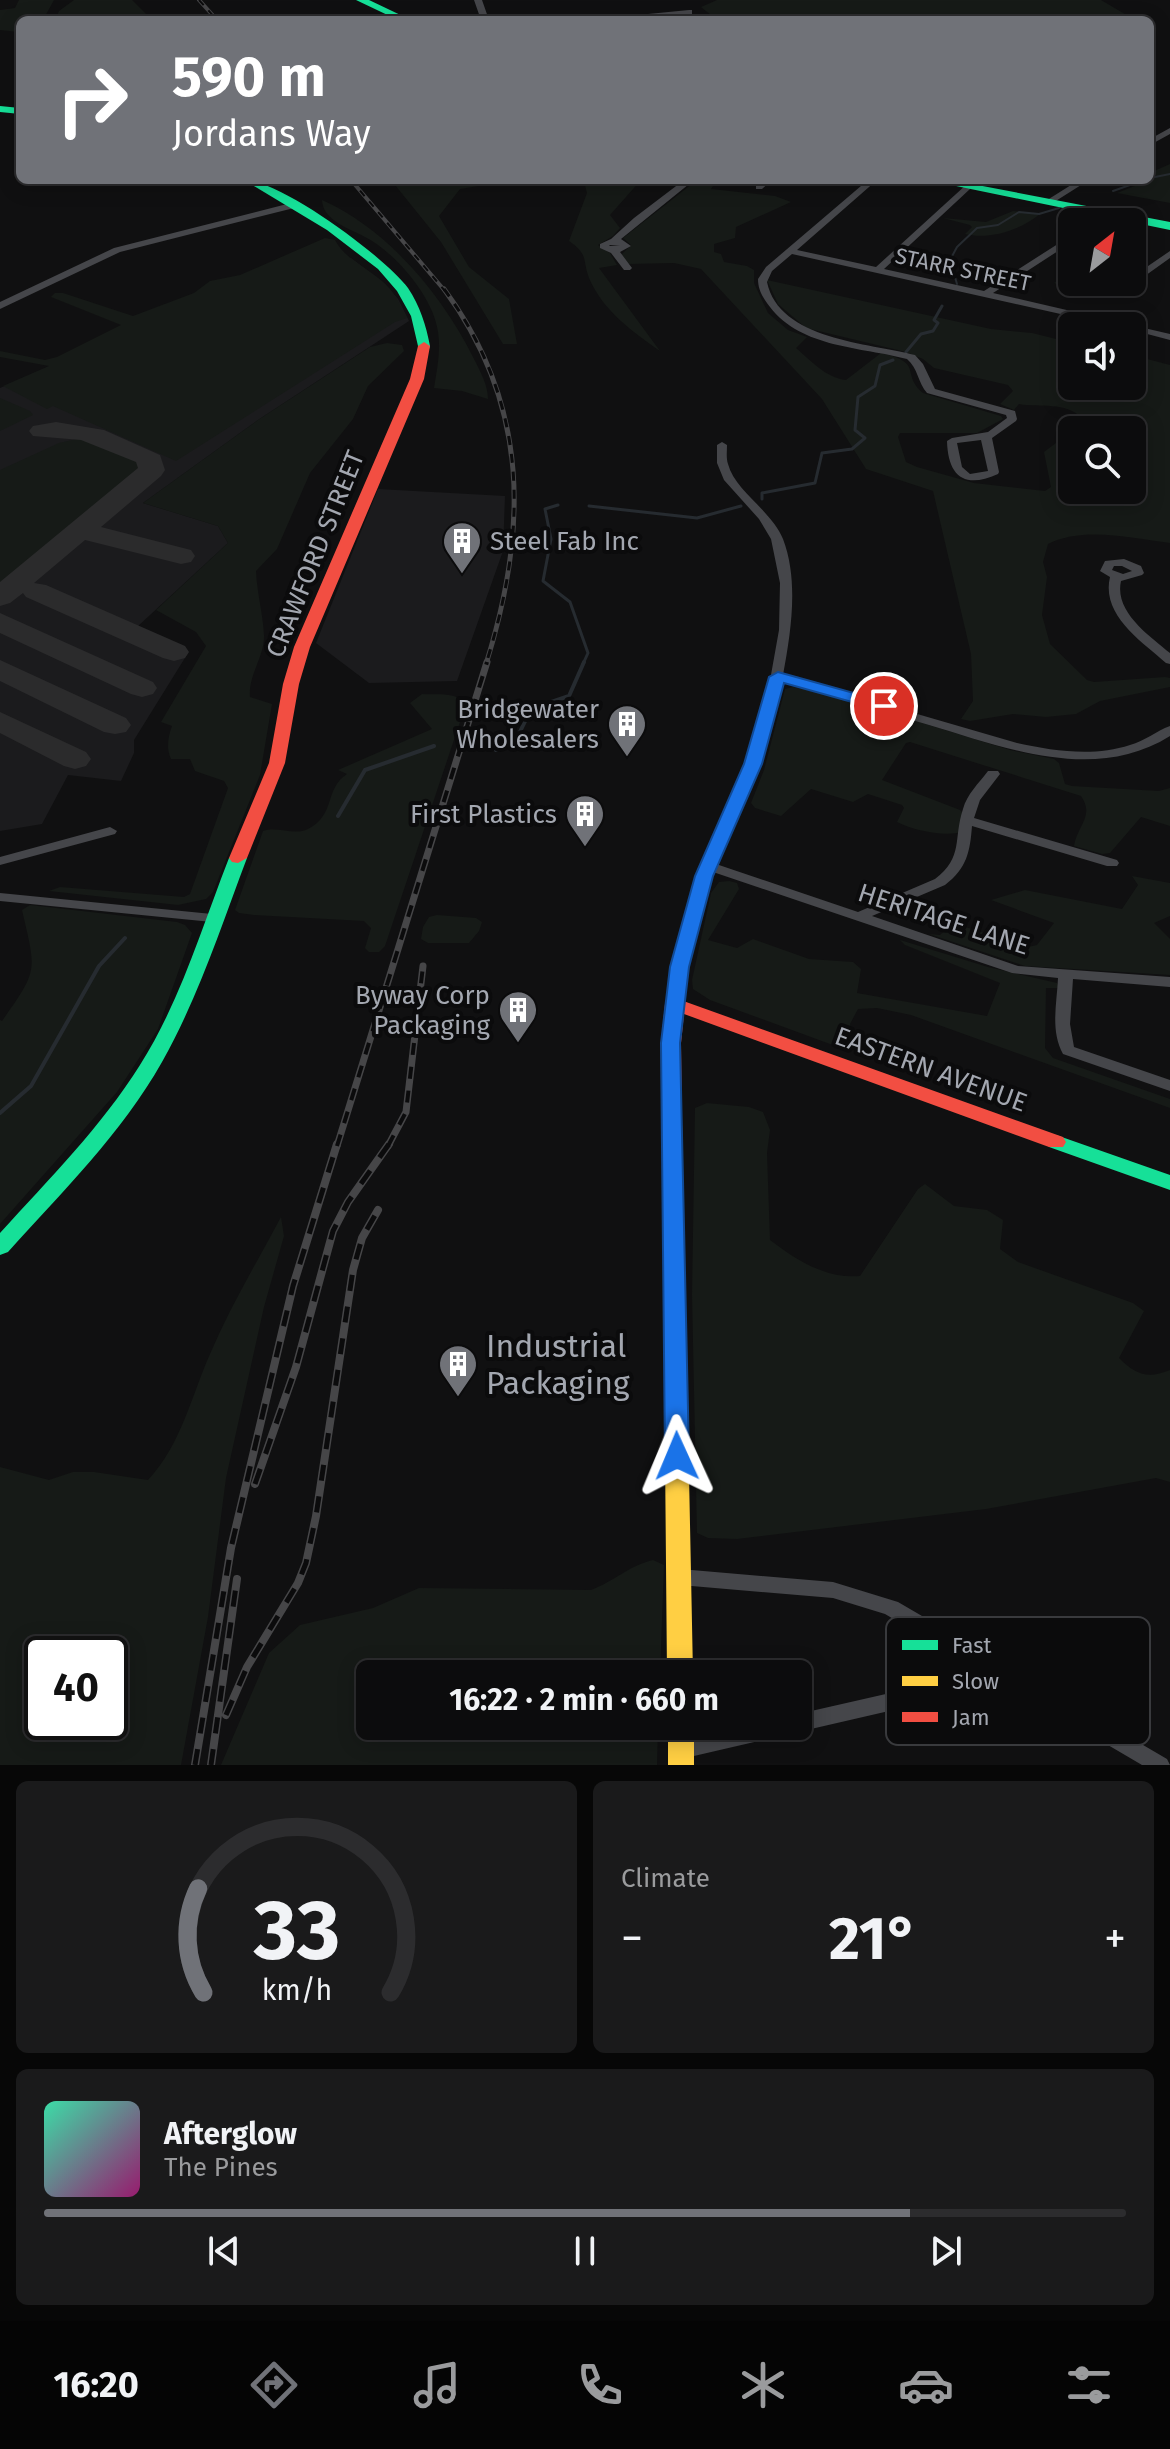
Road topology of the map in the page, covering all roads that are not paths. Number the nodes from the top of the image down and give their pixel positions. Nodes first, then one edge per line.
1 (361, 0) edge
2 (689, 12) dead end
3 (397, 16) edge
4 (648, 16) edge
5 (256, 184) edge
6 (685, 184) edge
7 (763, 184) edge
8 (868, 184) edge
9 (952, 184) edge
10 (1078, 184) edge
11 (759, 187) dead end
12 (967, 187) junction
13 (1048, 202) junction
14 (291, 206) junction
15 (1069, 208) edge
16 (1146, 223) edge
17 (1170, 226) edge
18 (1058, 247) edge
19 (790, 251) junction
20 (1170, 254) edge
21 (627, 268) dead end
22 (878, 270) junction
23 (1146, 271) edge
24 (986, 294) junction
25 (0, 306) edge
26 (1064, 312) edge
27 (1146, 331) edge
28 (1170, 337) edge
29 (986, 437) junction
30 (722, 445) dead end
31 (1116, 577) dead end
32 (1170, 660) edge
33 (778, 677) junction
34 (1170, 730) edge
35 (993, 774) dead end
36 (967, 820) junction
37 (110, 831) dead end
38 (0, 861) edge
39 (1112, 863) dead end
40 (710, 867) junction
41 (0, 897) edge
42 (858, 917) junction
43 (212, 918) junction
44 (1066, 975) junction
45 (1170, 982) edge
46 (675, 1004) junction
47 (1170, 1086) edge
48 (1170, 1183) edge
49 (0, 1247) edge
50 (680, 1577) junction
51 (906, 1617) edge
52 (680, 1660) edge
53 (886, 1703) edge
54 (812, 1720) edge
55 (739, 1740) edge
56 (1126, 1745) edge
57 (681, 1758) edge
58 (1160, 1765) edge

1 - 3 main road
2 - 4 street
5 - 14 main road, CRAWFORD STREET
6 - 21 street
7 - 11 street
8 - 19 street
9 - 12 main road
10 - 13 street
12 - 13 main road
12 - 22 street
13 - 15 main road
14 - 25 street
14 - 43 main road, CRAWFORD STREET
16 - 17 main road
18 - 24 street
19 - 22 street, STARR STREET
19 - 29 street
20 - 23 street
22 - 24 street, STARR STREET
24 - 26 street, STARR STREET
27 - 28 street, STARR STREET
29 - 29 street
30 - 33 street
31 - 32 street
33 - 34 street
33 - 40 street
35 - 36 street
36 - 39 street
36 - 42 street
37 - 38 street
40 - 42 street, HERITAGE LANE
40 - 46 street
41 - 43 street
42 - 44 street, HERITAGE LANE
43 - 49 main road, CRAWFORD STREET
44 - 45 street, HERITAGE LANE
44 - 47 street
46 - 48 main road, EASTERN AVENUE
46 - 50 main road
50 - 51 street
50 - 52 main road
53 - 54 street
55 - 57 street
56 - 58 street

